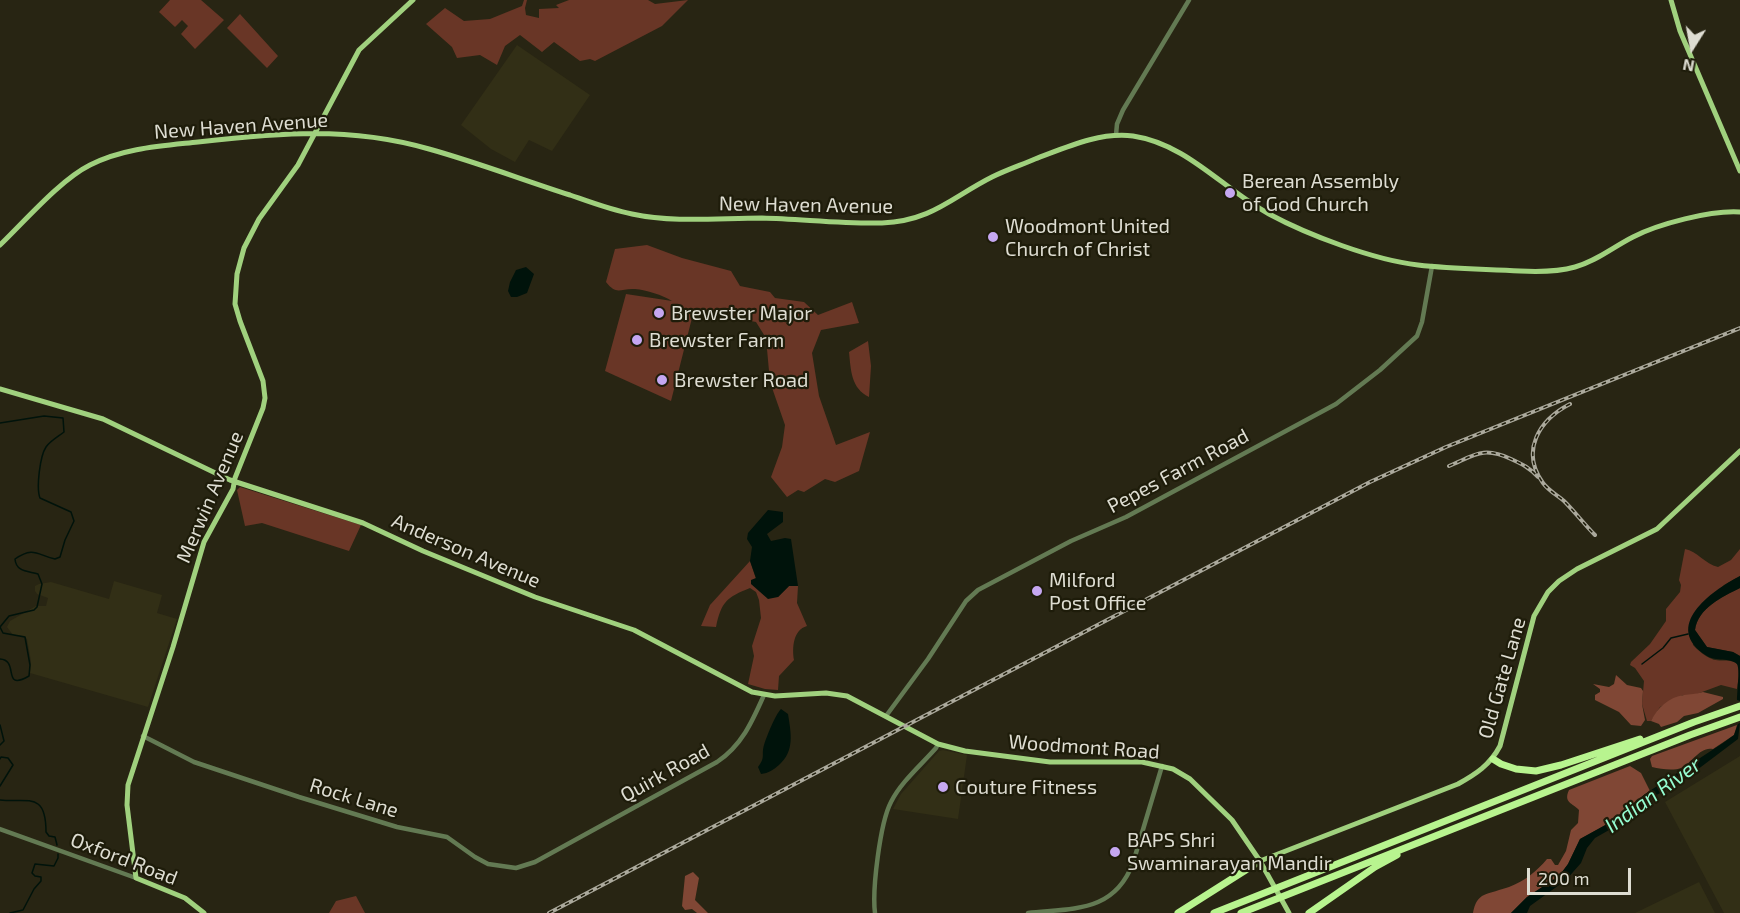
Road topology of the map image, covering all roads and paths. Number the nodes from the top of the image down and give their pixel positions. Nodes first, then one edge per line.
1 (413, 0) edge
2 (1189, 0) edge
3 (1671, 0) edge
4 (315, 132) junction
5 (1116, 135) junction
6 (1740, 170) edge
7 (1740, 212) edge
8 (0, 245) edge
9 (1432, 266) junction
10 (0, 388) edge
11 (1740, 452) edge
12 (234, 482) junction
13 (764, 695) junction
14 (1740, 706) edge
15 (886, 716) junction
16 (1740, 717) edge
17 (917, 733) joint
18 (143, 736) junction
19 (938, 744) junction
20 (1627, 746) junction
21 (1493, 759) junction
22 (1162, 766) junction
23 (1461, 826) junction
24 (0, 829) edge
25 (555, 851) joint
26 (1260, 861) junction
27 (136, 878) junction
28 (204, 913) edge
29 (875, 913) edge
30 (1028, 913) edge
31 (1178, 913) edge
32 (1214, 913) edge
33 (1241, 913) edge
34 (1289, 913) edge
35 (1309, 913) edge

1 - 4 main road, Merwin Avenue
2 - 5 street
3 - 6 main road
4 - 5 main road, New Haven Avenue
4 - 8 main road, New Haven Avenue
4 - 12 main road, Merwin Avenue
5 - 9 main road, New Haven Avenue
7 - 9 main road, New Haven Avenue
9 - 15 street, Pepes Farm Road
10 - 12 main road, Anderson Avenue
11 - 21 main road, Old Gate Lane
12 - 13 main road, Anderson Avenue
12 - 18 main road, Merwin Avenue
13 - 15 main road, Anderson Avenue
13 - 25 street, Quirk Road
14 - 20 highway
15 - 17 main road, Anderson Avenue
16 - 23 highway
17 - 19 main road, Woodmont Road
18 - 25 street, Rock Lane
18 - 27 main road, Merwin Avenue
19 - 22 main road, Woodmont Road
19 - 29 street
20 - 21 highway
20 - 32 highway
21 - 26 main road, Old Gate Lane
22 - 26 main road, Woodmont Road
22 - 30 street
23 - 33 highway
23 - 35 highway
24 - 27 street, Oxford Road
26 - 31 highway
26 - 34 main road, Woodmont Road
27 - 28 main road, Oxford Road

